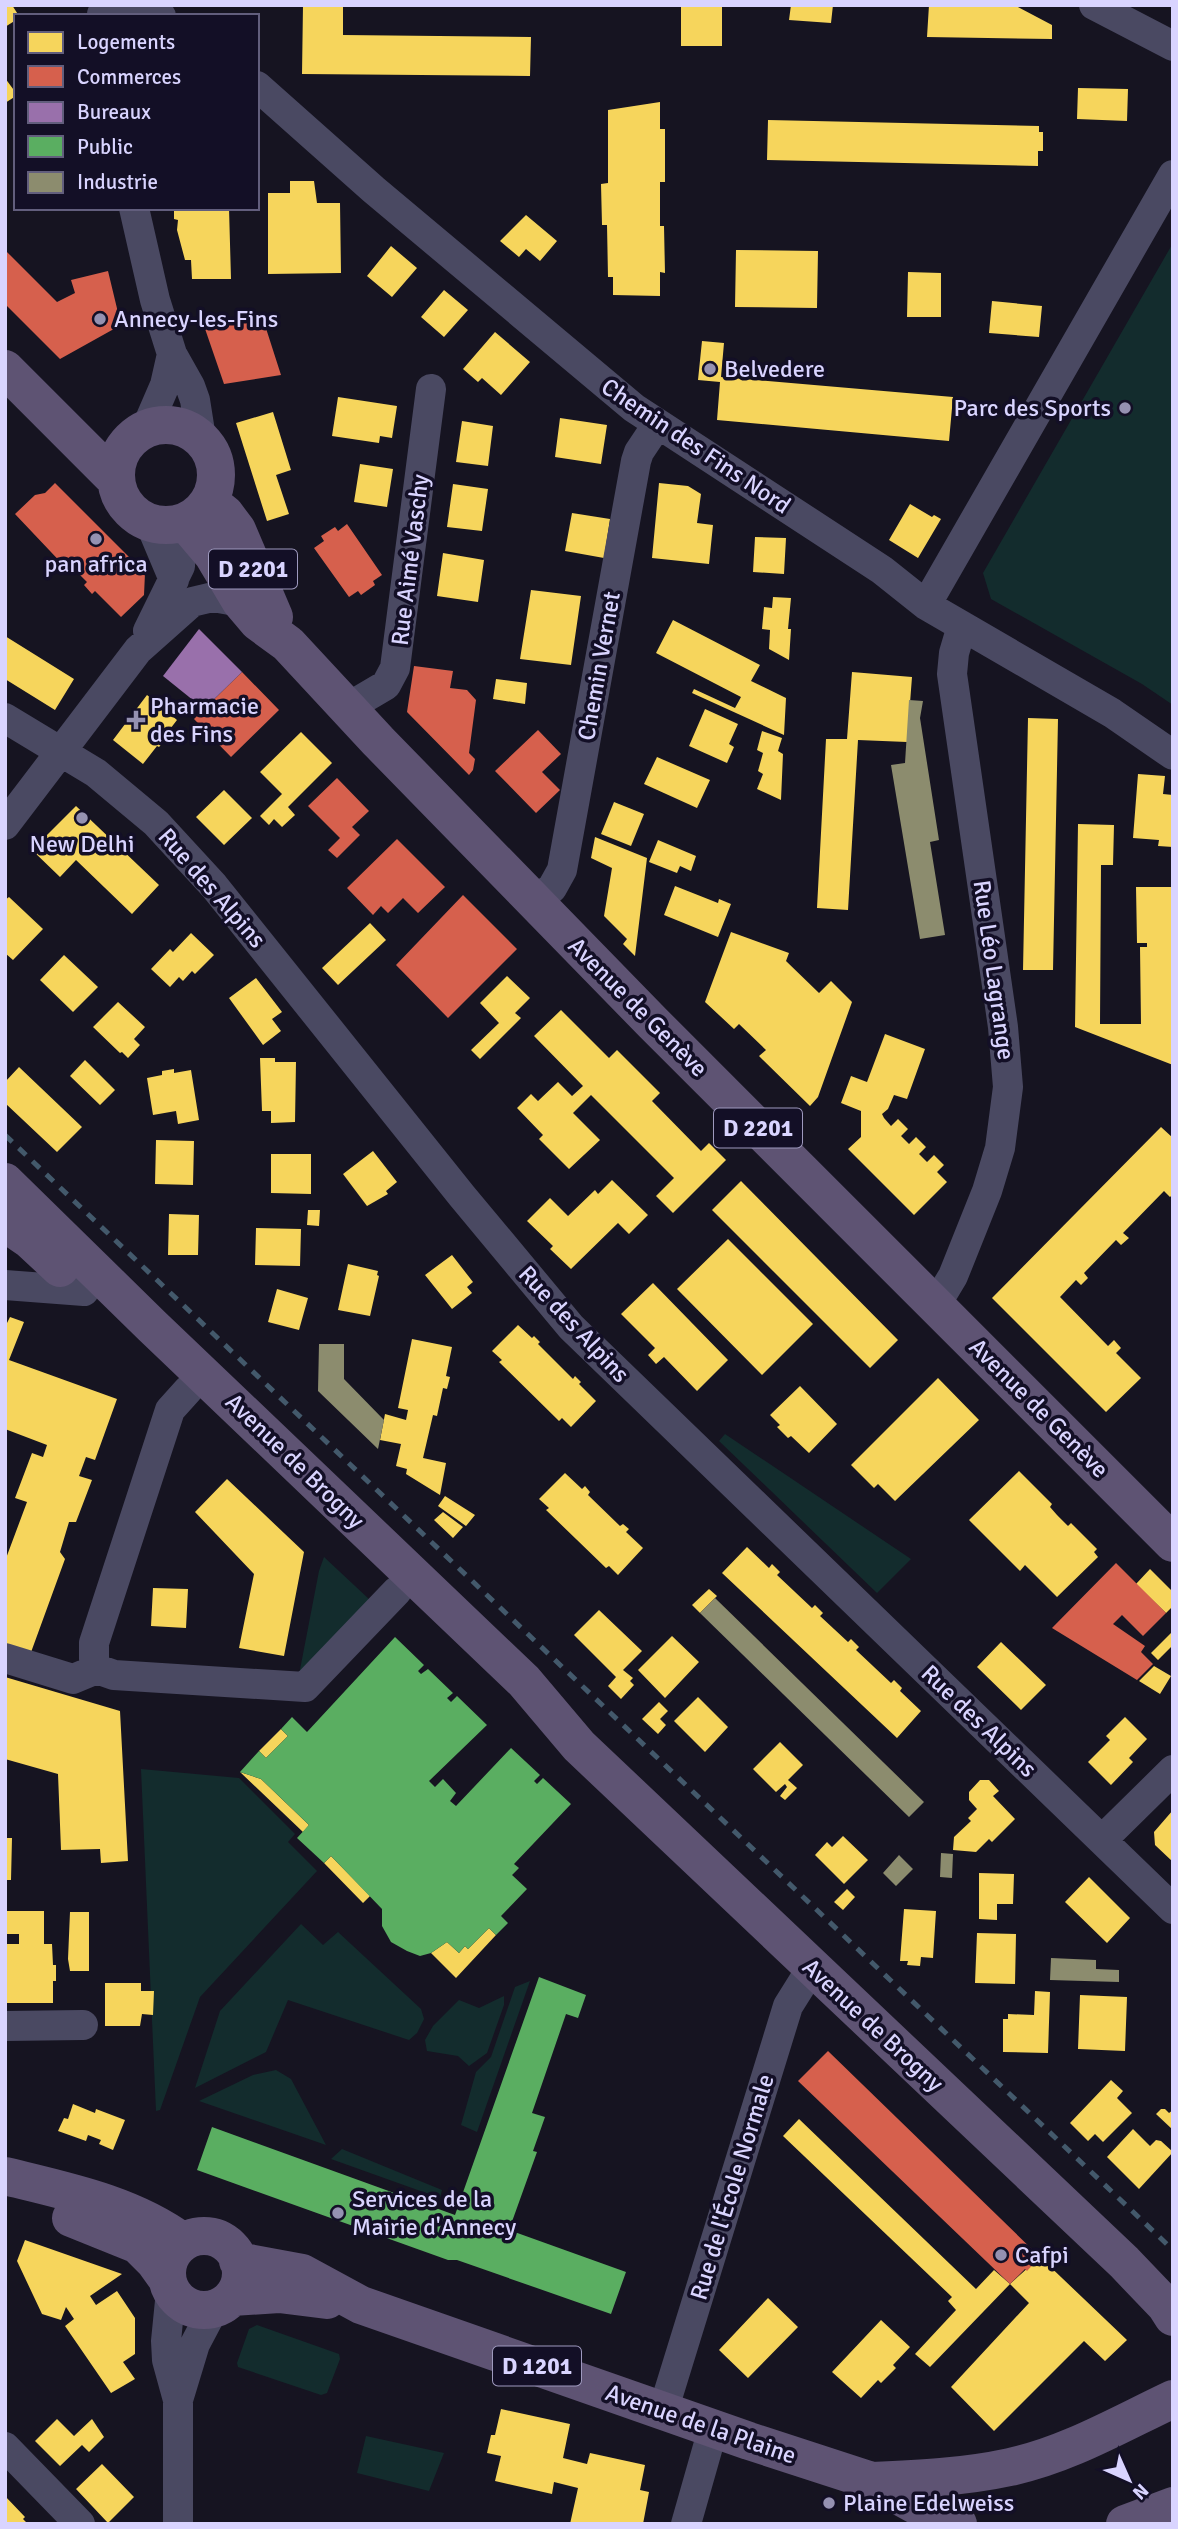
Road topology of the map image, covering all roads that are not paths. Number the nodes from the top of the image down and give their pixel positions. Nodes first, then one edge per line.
1 (1094, 5) edge
2 (101, 12) edge
3 (144, 14) edge
4 (1173, 46) edge
5 (259, 88) edge
6 (1173, 175) edge
7 (134, 210) edge
8 (172, 354) junction
9 (5, 369) edge
10 (431, 389) dead end
11 (62, 424) junction
12 (657, 425) junction
13 (137, 435) junction
14 (201, 438) junction
15 (115, 479) junction
16 (181, 517) junction
17 (241, 602) junction
18 (926, 605) junction
19 (962, 626) junction
20 (288, 644) junction
21 (138, 650) junction
22 (347, 708) junction
23 (5, 718) edge
24 (62, 751) junction
25 (1173, 755) edge
26 (5, 825) edge
27 (534, 901) junction
28 (5, 1182) edge
29 (7, 1225) edge
30 (5, 1278) edge
31 (5, 1285) edge
32 (84, 1291) junction
33 (932, 1301) junction
34 (152, 1326) junction
35 (188, 1390) junction
36 (1173, 1543) edge
37 (397, 1591) junction
38 (5, 1658) edge
39 (97, 1669) junction
40 (579, 1746) junction
41 (1173, 1770) edge
42 (1102, 1840) junction
43 (1173, 1909) edge
44 (814, 1969) junction
45 (83, 2025) dead end
46 (5, 2026) edge
47 (5, 2176) edge
48 (5, 2187) edge
49 (183, 2242) junction
50 (169, 2285) junction
51 (228, 2289) junction
52 (1170, 2311) edge
53 (1173, 2399) edge
54 (178, 2400) junction
55 (663, 2411) junction
56 (713, 2429) junction
57 (5, 2447) edge
58 (872, 2481) junction
59 (1173, 2506) edge
60 (80, 2524) edge
61 (178, 2524) edge
62 (687, 2524) edge
63 (958, 2524) edge
64 (1125, 2524) edge

1 - 4 street
2 - 3 street
5 - 12 street, Chemin des Fins Nord
6 - 18 street
7 - 8 street
8 - 13 street
8 - 14 street
9 - 11 main road
10 - 22 street, Rue Aimé Vaschy
11 - 13 main road
11 - 15 main road
12 - 18 street, Chemin des Fins Nord
12 - 27 street, Chemin Vernet
13 - 14 main road
13 - 15 main road
14 - 16 main road
15 - 16 main road
16 - 17 main road, Avenue de Genève
16 - 20 main road, Avenue de Genève / D 2201
16 - 21 street
17 - 20 main road, Avenue de Genève
17 - 21 street
18 - 19 street, Chemin des Fins Nord
19 - 25 street, Chemin des Fins Nord
19 - 33 street, Rue Léo Lagrange
20 - 22 main road, Avenue de Genève / D 2201
21 - 24 street
22 - 27 main road, Avenue de Genève / D 2201
23 - 24 street, Rue des Alpins
24 - 26 street
24 - 42 street, Rue des Alpins
27 - 33 main road, Avenue de Genève / D 2201
28 - 34 main road, Avenue de Brogny
29 - 30 street
29 - 32 main road, Avenue de Brogny
31 - 32 street
32 - 34 main road
32 - 35 main road, Avenue de Brogny
33 - 36 main road, Avenue de Genève / D 2201
34 - 40 main road, Avenue de Brogny
35 - 37 main road, Avenue de Brogny
35 - 39 street
37 - 39 street
37 - 40 main road, Avenue de Brogny
38 - 39 street
40 - 44 main road, Avenue de Brogny
41 - 42 street
42 - 43 street, Rue des Alpins
44 - 52 main road, Avenue de Brogny
44 - 55 street, Rue de l'École Normale
45 - 46 street
47 - 49 main road
48 - 50 main road
49 - 50 main road
49 - 51 main road
50 - 51 main road
50 - 54 street
51 - 54 street
51 - 55 main road, Avenue de la Plaine / D 1201
53 - 58 main road
54 - 61 street
55 - 56 main road, Avenue de la Plaine / D 1201
56 - 58 main road, Avenue de la Plaine / D 1201
56 - 62 street
57 - 60 street
58 - 63 main road, Avenue de la Plaine / D 1201
59 - 64 main road

